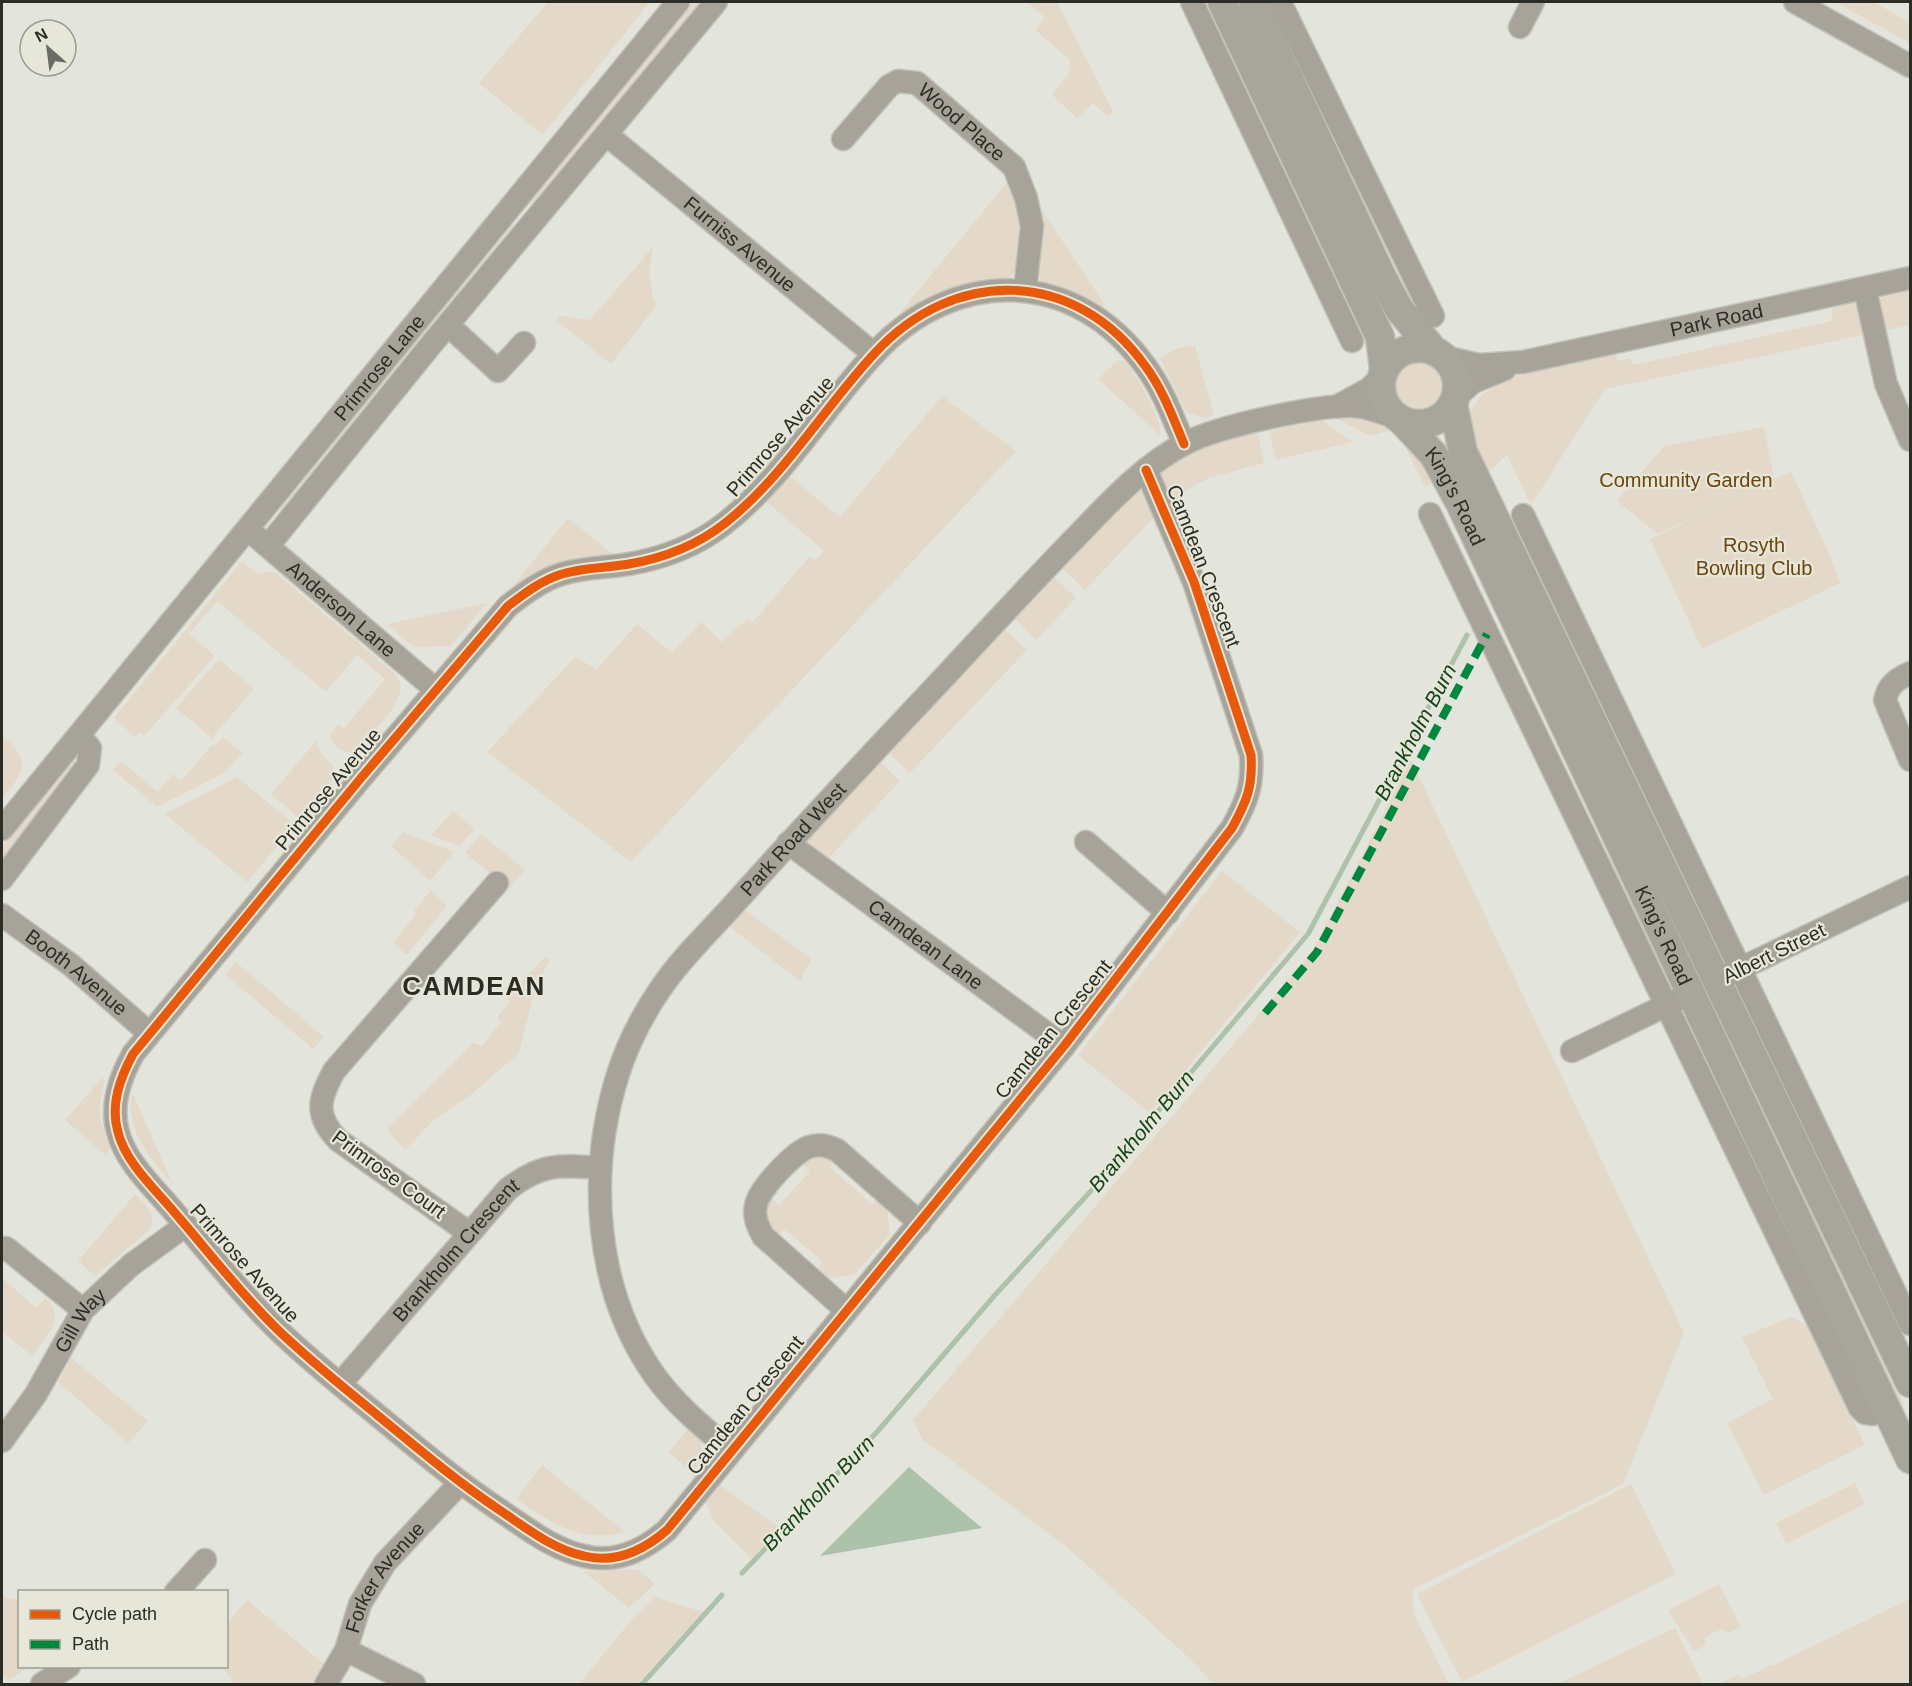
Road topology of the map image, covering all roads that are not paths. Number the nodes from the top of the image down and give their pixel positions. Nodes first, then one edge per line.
1 (678, 2) edge
2 (716, 2) edge
3 (1192, 2) edge
4 (1222, 2) edge
5 (1252, 2) edge
6 (1280, 2) edge
7 (1533, 2) edge
8 (1795, 2) edge
9 (1520, 27) dead end
10 (1911, 66) edge
11 (607, 135) junction
12 (843, 139) dead end
13 (511, 204) junction
14 (534, 223) junction
15 (1408, 264) junction
16 (1333, 268) junction
17 (1382, 277) junction
18 (1911, 278) edge
19 (1865, 289) junction
20 (1025, 290) junction
21 (1433, 316) dead end
22 (447, 325) junction
23 (1352, 341) dead end
24 (524, 343) dead end
25 (874, 354) junction
26 (1439, 354) junction
27 (1523, 362) junction
28 (1383, 373) junction
29 (1454, 401) junction
30 (1337, 407) junction
31 (1399, 419) junction
32 (1911, 440) edge
33 (1184, 444) junction
34 (1146, 470) junction
35 (1430, 514) dead end
36 (1523, 515) dead end
37 (247, 529) junction
38 (1522, 543) junction
39 (1480, 544) junction
40 (268, 546) junction
41 (1452, 559) junction
42 (1911, 673) edge
43 (435, 689) junction
44 (80, 736) junction
45 (1911, 760) edge
46 (2, 829) edge
47 (1086, 842) dead end
48 (788, 843) junction
49 (2, 879) edge
50 (497, 883) dead end
51 (1911, 887) edge
52 (1168, 913) junction
53 (2, 915) edge
54 (1717, 981) junction
55 (1666, 1005) junction
56 (149, 1033) junction
57 (1064, 1046) junction
58 (1572, 1051) dead end
59 (600, 1168) junction
60 (920, 1223) junction
61 (186, 1225) junction
62 (469, 1233) junction
63 (6, 1248) dead end
64 (83, 1310) junction
65 (846, 1310) junction
66 (1911, 1324) edge
67 (1911, 1383) edge
68 (340, 1384) junction
69 (1887, 1408) junction
70 (2, 1441) edge
71 (730, 1450) junction
72 (1911, 1459) edge
73 (460, 1483) junction
74 (653, 1542) joint
75 (205, 1560) dead end
76 (178, 1590) edge
77 (346, 1650) junction
78 (66, 1668) edge
79 (42, 1684) edge
80 (326, 1684) edge
81 (414, 1684) edge

1 - 13 street, Primrose Lane
2 - 11 street, Primrose Lane
3 - 16 street
4 - 16 main road, King's Road
5 - 17 main road, King's Road
6 - 15 street
7 - 9 street
8 - 10 street
11 - 14 street, Primrose Lane
11 - 25 street, Furniss Avenue
12 - 20 street, Wood Place
13 - 14 street
13 - 37 street, Primrose Lane
14 - 22 street, Primrose Lane
15 - 17 street
15 - 21 street
16 - 23 street
16 - 28 main road, King's Road
17 - 26 main road, King's Road
18 - 19 street, Park Road
19 - 27 street, Park Road
19 - 32 street
20 - 25 street, Primrose Avenue
20 - 33 street, Primrose Avenue
22 - 24 street
22 - 40 street, Primrose Lane
25 - 43 street, Primrose Avenue
26 - 27 street, Park Road
26 - 28 main road
26 - 29 main road, King's Road
27 - 29 street, Park Road
28 - 30 street, Park Road West
28 - 31 main road, King's Road
29 - 31 main road, King's Road
29 - 38 main road, King's Road
30 - 31 street, Park Road West
30 - 33 street, Park Road West
31 - 39 main road, King's Road
33 - 34 street, Park Road West
34 - 48 street, Park Road West
34 - 52 street, Camdean Crescent
35 - 41 street
36 - 38 street
37 - 40 street, Anderson Lane
37 - 44 street, Primrose Lane
38 - 54 main road, King's Road
39 - 41 street
39 - 54 main road, King's Road
40 - 43 street, Anderson Lane
41 - 55 street
42 - 45 street
43 - 56 street, Primrose Avenue
44 - 46 street, Primrose Lane
44 - 49 street
47 - 52 street
48 - 57 street, Camdean Lane
48 - 59 street, Park Road West
50 - 62 street, Primrose Court
51 - 54 street, Albert Street
52 - 57 street, Camdean Crescent
53 - 56 street, Booth Avenue
54 - 55 street, Albert Street
54 - 66 street
54 - 67 main road, King's Road
54 - 69 main road, King's Road
55 - 58 street, Albert Street
55 - 69 street
56 - 61 street, Primrose Avenue
57 - 60 street, Camdean Crescent
59 - 62 street, Brankholm Crescent
59 - 71 street, Park Road West
60 - 65 street, Camdean Crescent
60 - 65 street
61 - 64 street, Gill Way
61 - 68 street, Primrose Avenue
62 - 68 street, Brankholm Crescent
63 - 64 street
64 - 70 street, Gill Way
65 - 71 street, Camdean Crescent
68 - 73 street, Primrose Avenue
69 - 72 main road, King's Road
71 - 74 street, Camdean Crescent
73 - 74 street, Primrose Avenue
73 - 77 street, Forker Avenue
75 - 76 street
77 - 80 street, Forker Avenue
77 - 81 street
78 - 79 street

